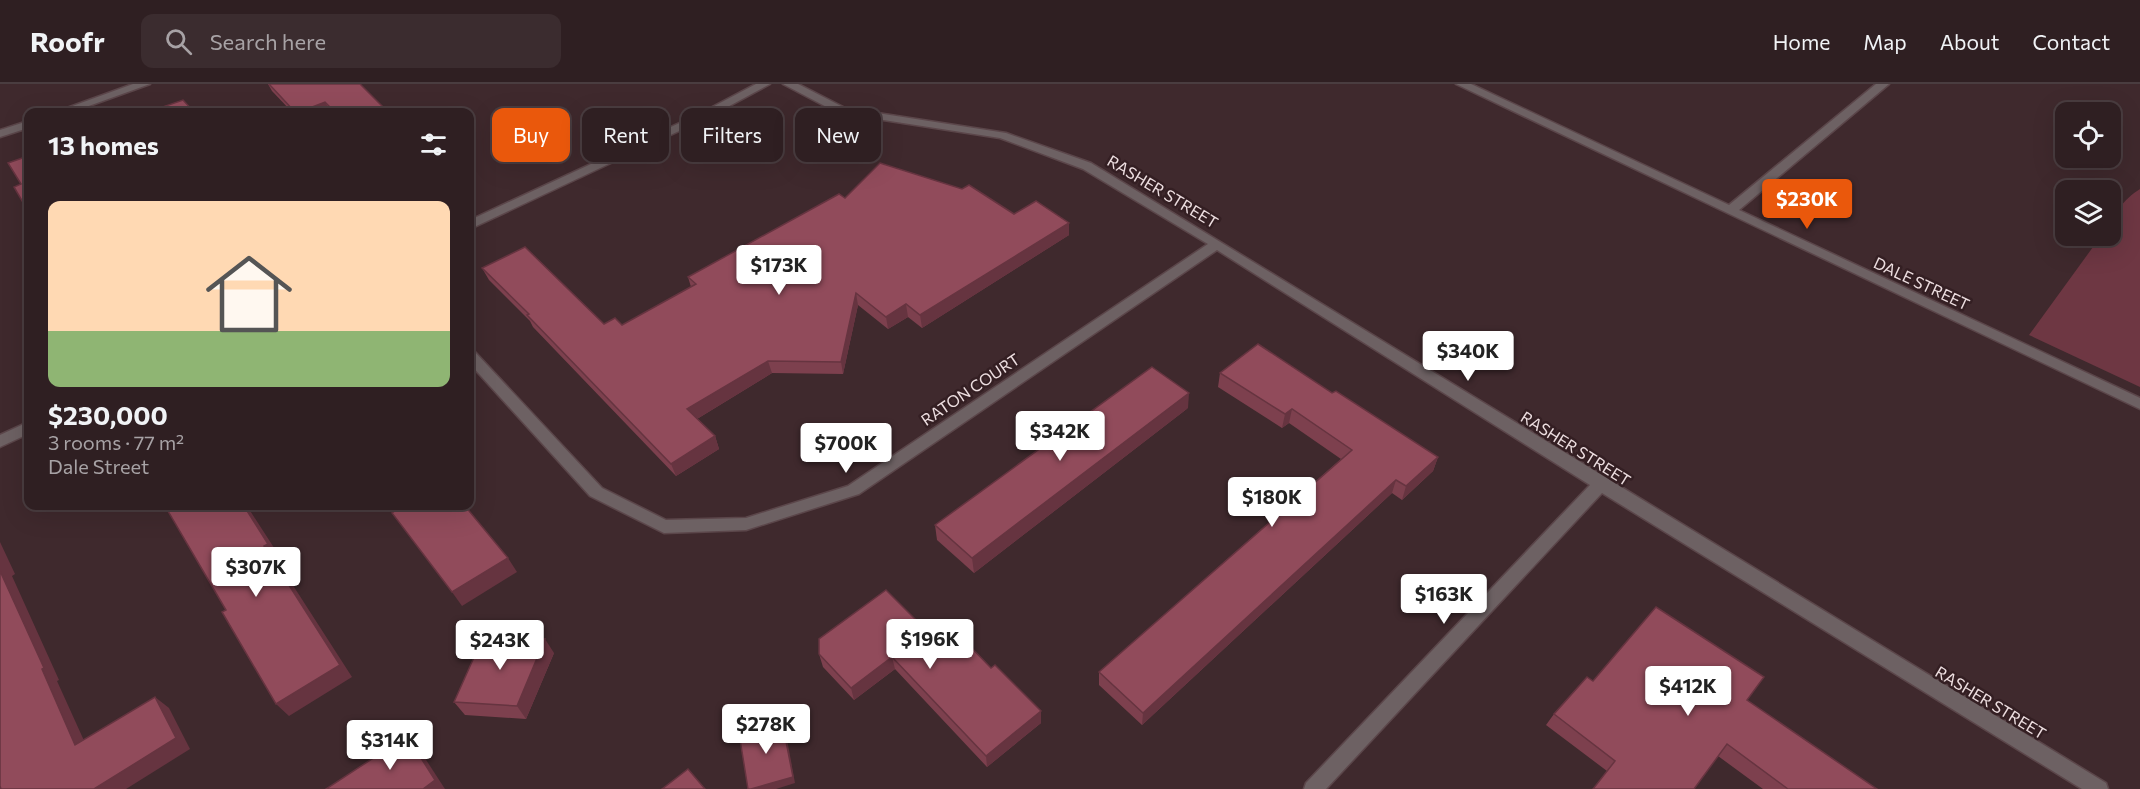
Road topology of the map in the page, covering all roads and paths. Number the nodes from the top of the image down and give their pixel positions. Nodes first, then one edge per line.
1 (144, 84) edge
2 (764, 84) edge
3 (789, 84) edge
4 (1462, 84) edge
5 (1883, 84) edge
6 (74, 108) edge
7 (24, 125) edge
8 (0, 134) edge
9 (1730, 211) junction
10 (474, 223) edge
11 (1217, 244) junction
12 (474, 360) edge
13 (2140, 405) edge
14 (24, 430) edge
15 (0, 441) edge
16 (1600, 484) junction
17 (1313, 789) edge
18 (2099, 789) edge

1 - 6 street
2 - 10 street
3 - 11 street, RASHER STREET
4 - 9 street, DALE STREET
5 - 9 street
7 - 8 street
9 - 13 street, DALE STREET
11 - 12 street, RATON COURT
11 - 16 street, RASHER STREET
14 - 15 street
16 - 17 street
16 - 18 street, RASHER STREET

